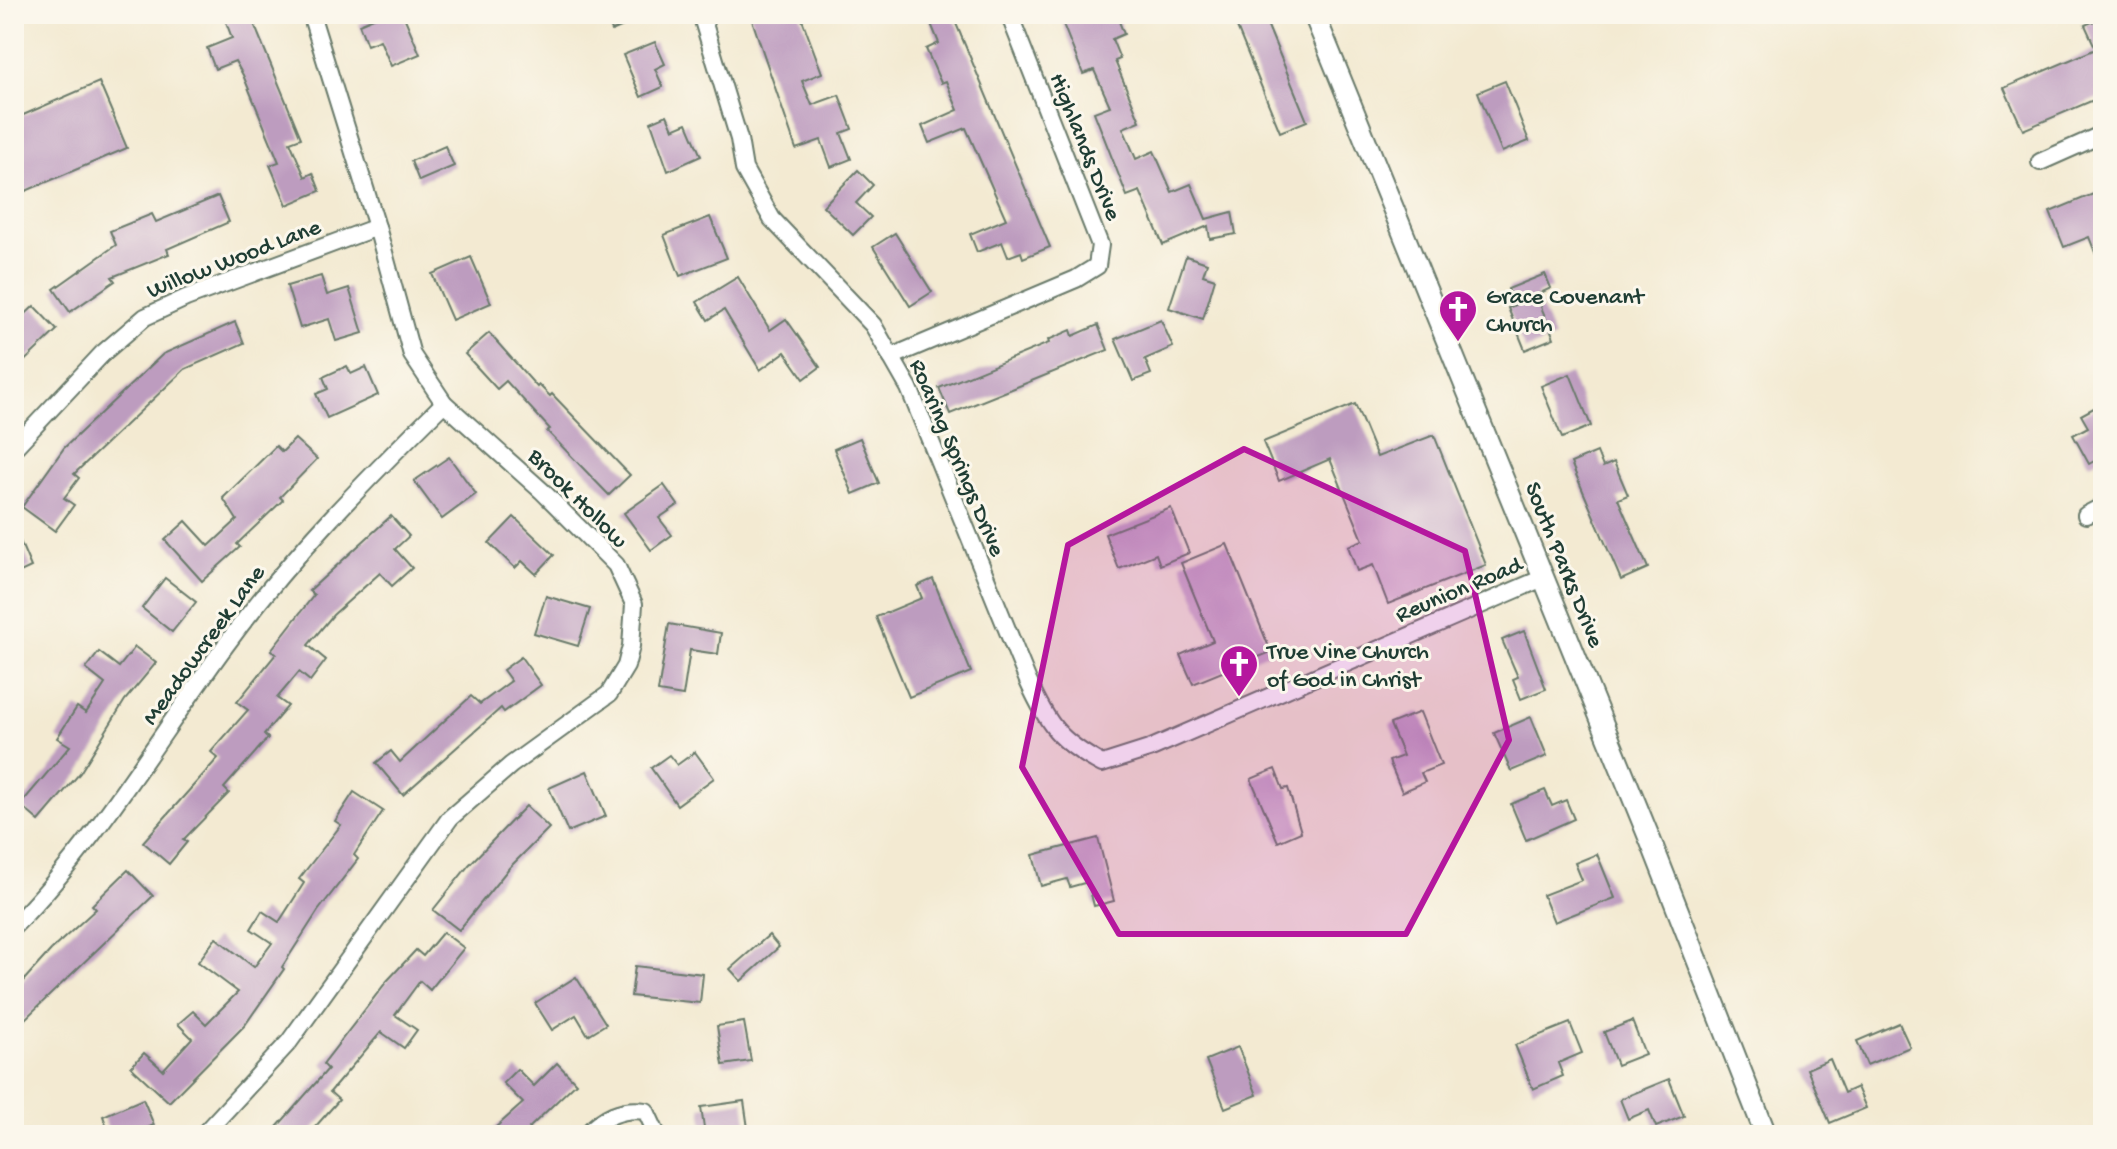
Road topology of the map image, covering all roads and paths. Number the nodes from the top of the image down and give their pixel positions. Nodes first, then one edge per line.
1 (311, 14) edge
2 (701, 14) edge
3 (1009, 14) edge
4 (1314, 14) edge
5 (2103, 134) edge
6 (2040, 162) dead end
7 (377, 227) junction
8 (891, 357) junction
9 (444, 403) junction
10 (14, 448) edge
11 (2103, 506) edge
12 (2086, 515) dead end
13 (1543, 578) junction
14 (1047, 723) joint
15 (14, 926) edge
16 (656, 1131) edge
17 (203, 1135) edge
18 (586, 1135) edge
19 (1766, 1135) edge

1 - 7 street, Brook Hollow
2 - 8 street, Roaring Springs Drive
3 - 8 street, Highlands Drive
4 - 13 street, South Parks Drive
5 - 6 street
7 - 9 street, Brook Hollow
7 - 10 street, Willow Wood Lane
8 - 14 street, Roaring Springs Drive
9 - 15 street, Meadowcreek Lane
9 - 17 street, Brook Hollow
11 - 12 street
13 - 14 street, Reunion Road
13 - 19 street, South Parks Drive
16 - 18 street

